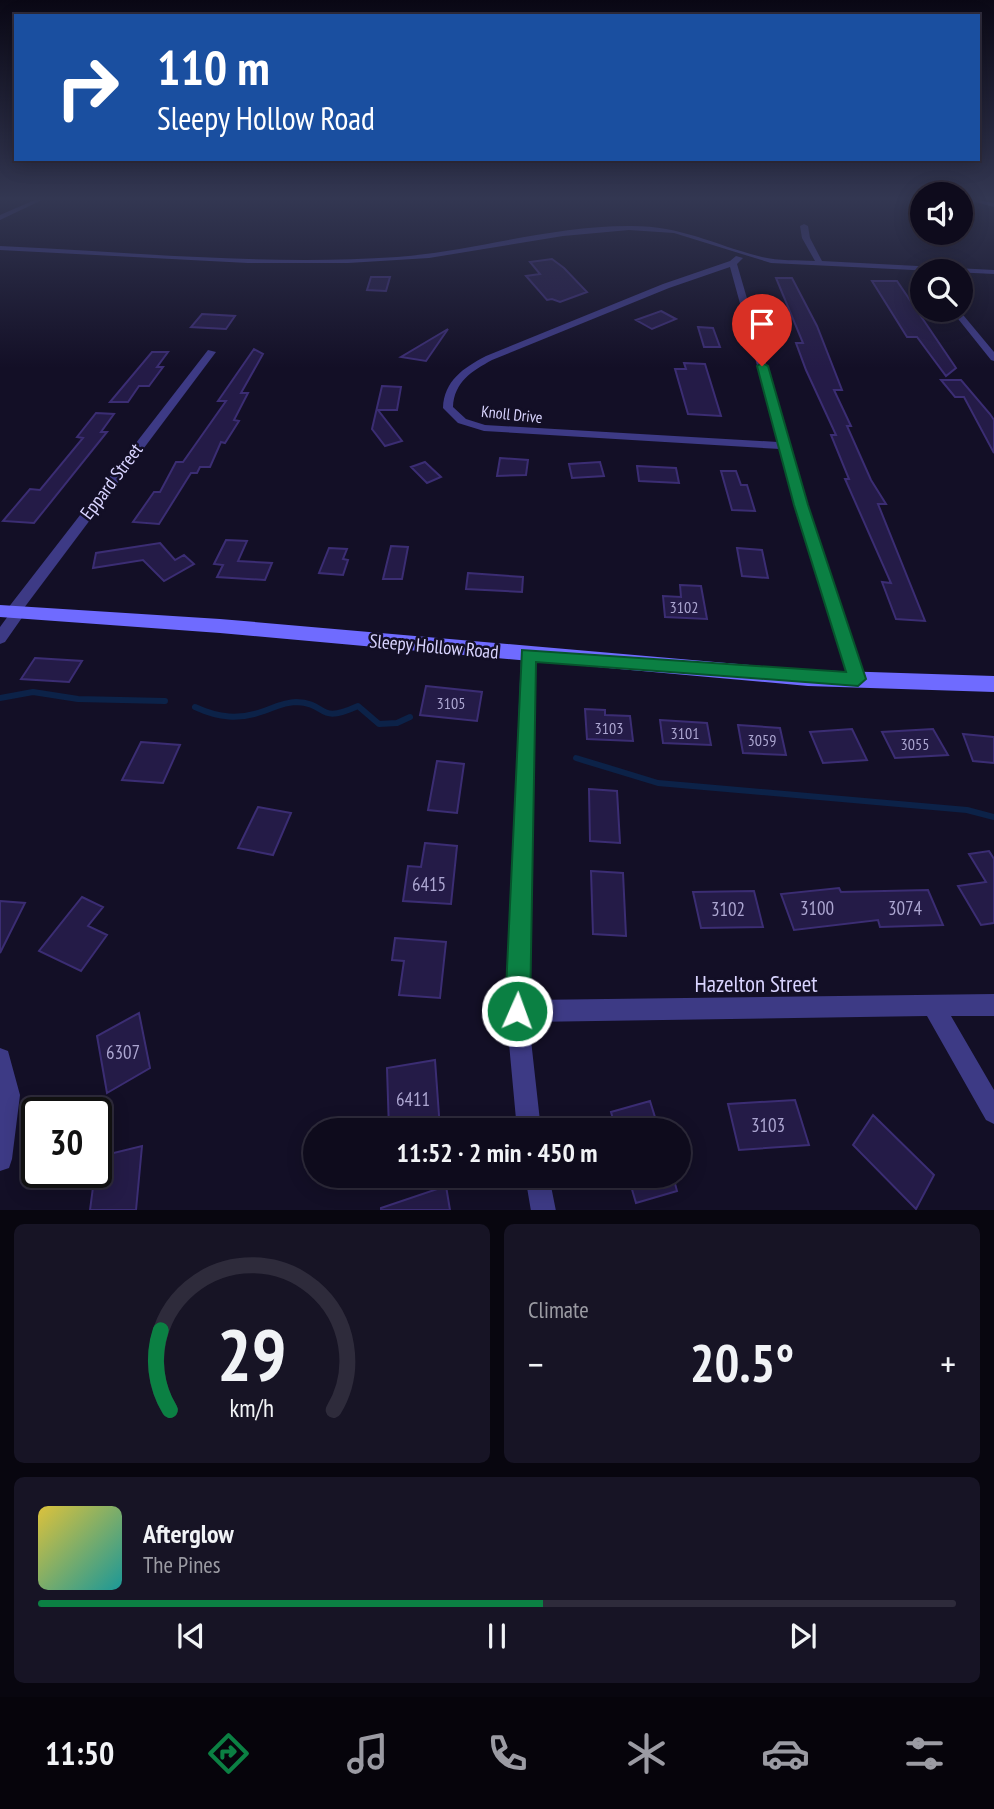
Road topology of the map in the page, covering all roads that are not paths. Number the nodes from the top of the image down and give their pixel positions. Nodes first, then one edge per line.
1 (179, 255) edge
2 (435, 255) edge
3 (743, 255) edge
4 (745, 255) edge
5 (815, 255) edge
6 (733, 263) junction
7 (820, 264) junction
8 (910, 270) edge
9 (973, 271) edge
10 (994, 272) edge
11 (965, 322) edge
12 (982, 342) junction
13 (994, 343) edge
14 (211, 352) dead end
15 (994, 358) edge
16 (784, 446) junction
17 (11, 612) edge
18 (0, 638) edge
19 (528, 655) junction
20 (858, 679) junction
21 (994, 684) edge
22 (994, 1005) edge
23 (933, 1006) junction
24 (517, 1011) junction
25 (0, 1059) edge
26 (994, 1112) edge
27 (528, 1118) edge
28 (0, 1159) edge
29 (539, 1188) edge
30 (544, 1210) edge

1 - 2 street
3 - 6 street
4 - 7 street
5 - 7 street
6 - 16 street
6 - 16 street, Knoll Drive
7 - 8 street
9 - 10 street
11 - 12 street
12 - 13 street
12 - 15 street
14 - 17 street, Eppard Street
16 - 20 street
17 - 18 street, Eppard Street
17 - 19 main road, Sleepy Hollow Road
19 - 20 main road, Sleepy Hollow Road
19 - 24 street
20 - 21 main road, Sleepy Hollow Road
22 - 23 street, Hazelton Street
23 - 24 street, Hazelton Street
23 - 26 street
24 - 27 street
25 - 28 street
29 - 30 street

